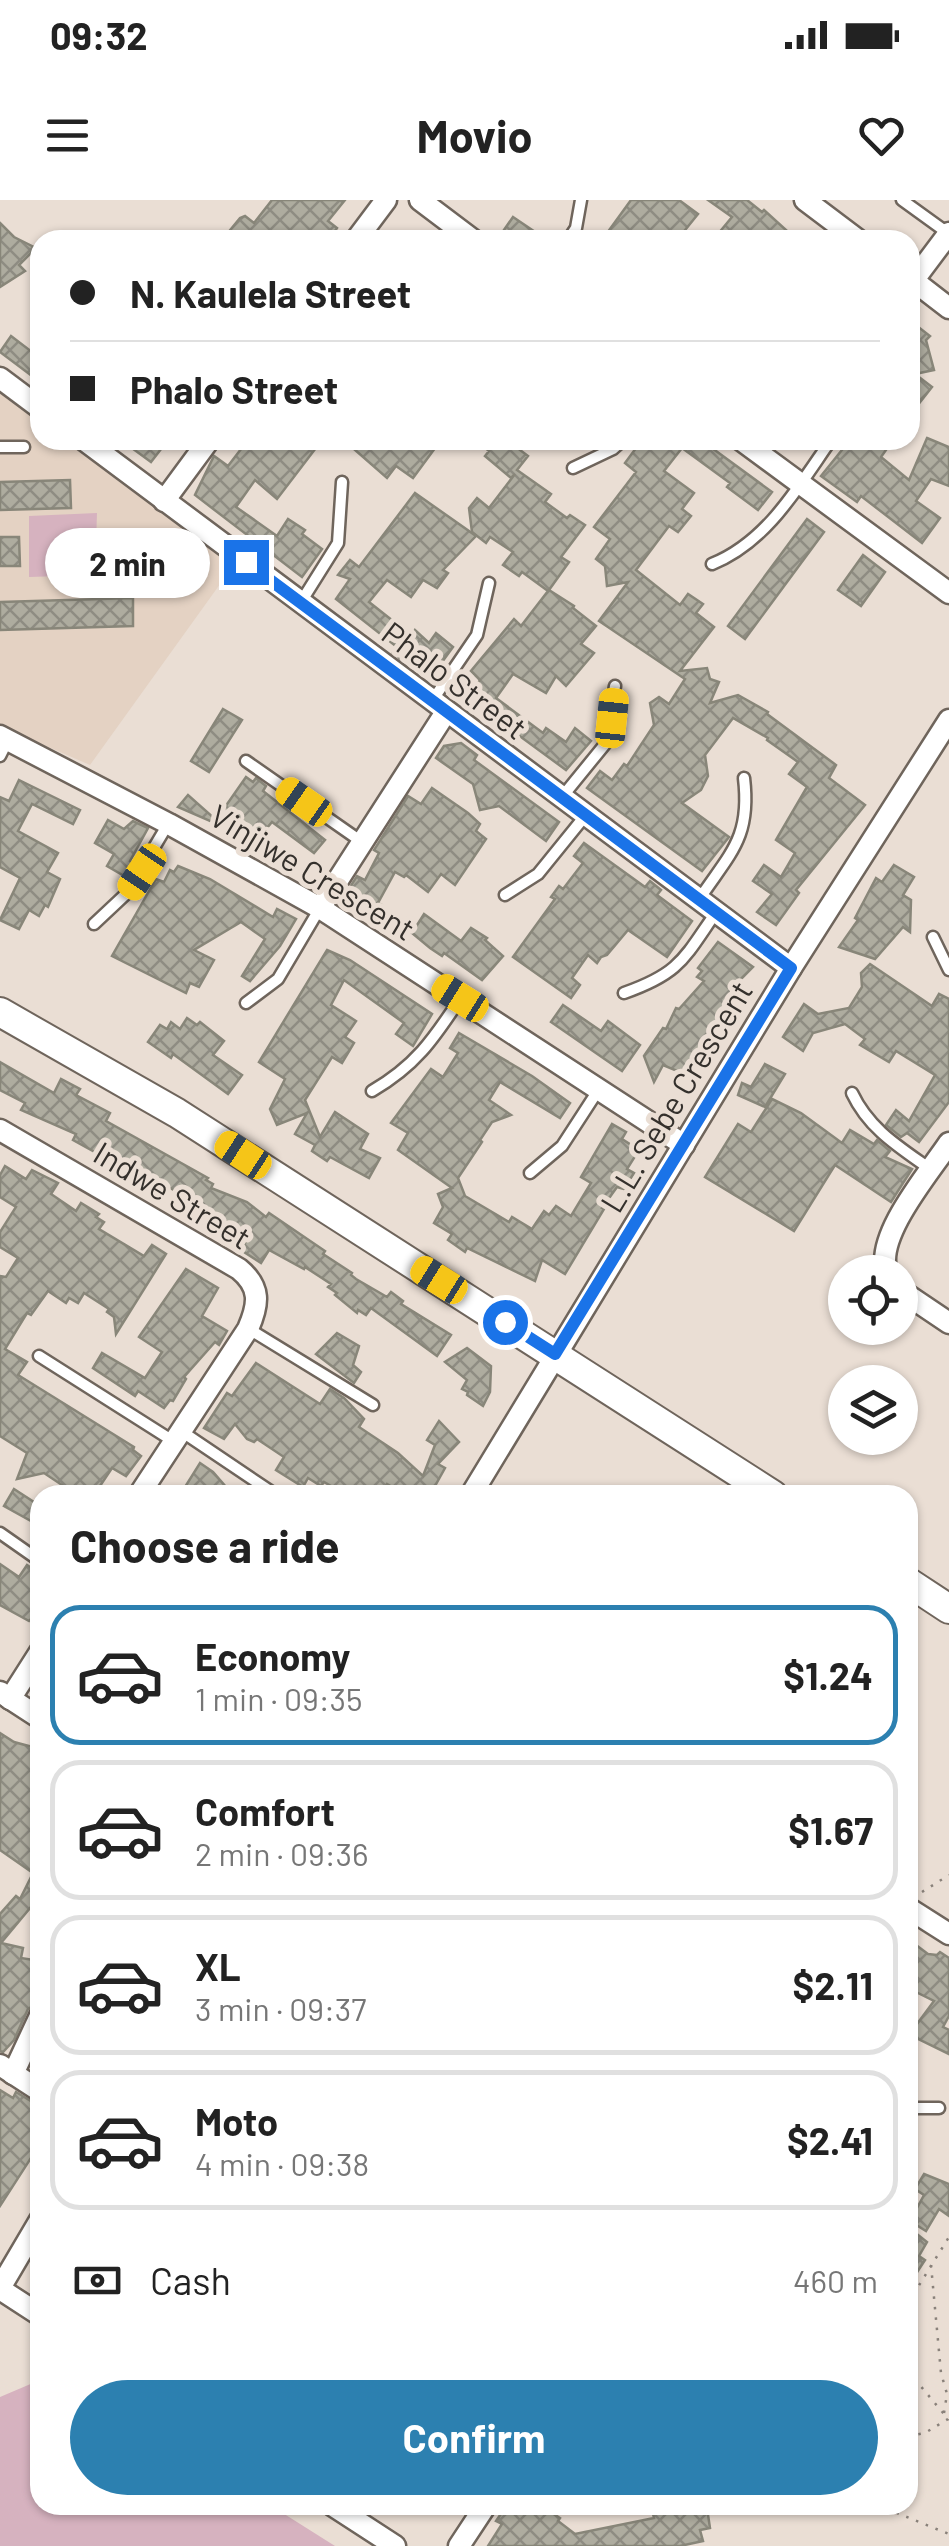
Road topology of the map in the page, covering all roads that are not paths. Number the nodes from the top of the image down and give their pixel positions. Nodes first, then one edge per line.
1 (386, 200) edge
2 (420, 200) edge
3 (581, 200) edge
4 (804, 200) edge
5 (902, 200) edge
6 (364, 230) edge
7 (460, 230) edge
8 (575, 230) edge
9 (844, 230) edge
10 (949, 234) edge
11 (920, 269) edge
12 (920, 287) edge
13 (949, 308) edge
14 (0, 379) edge
15 (30, 401) edge
16 (0, 447) edge
17 (24, 447) dead end
18 (97, 450) edge
19 (202, 450) edge
20 (611, 450) edge
21 (754, 450) edge
22 (824, 450) edge
23 (573, 468) dead end
24 (342, 482) dead end
25 (800, 484) junction
26 (164, 501) junction
27 (712, 564) dead end
28 (489, 583) dead end
29 (949, 594) edge
30 (301, 603) junction
31 (615, 686) dead end
32 (438, 707) junction
33 (949, 720) edge
34 (2, 744) edge
35 (246, 761) dead end
36 (744, 778) dead end
37 (561, 798) junction
38 (584, 816) junction
39 (169, 824) junction
40 (362, 842) junction
41 (505, 895) dead end
42 (700, 898) junction
43 (320, 908) junction
44 (717, 911) junction
45 (94, 924) dead end
46 (933, 937) dead end
47 (791, 968) junction
48 (949, 970) edge
49 (624, 992) dead end
50 (460, 998) junction
51 (246, 1004) dead end
52 (0, 1012) edge
53 (599, 1088) junction
54 (372, 1092) dead end
55 (852, 1094) dead end
56 (0, 1130) edge
57 (949, 1142) edge
58 (684, 1145) junction
59 (931, 1170) junction
60 (530, 1173) dead end
61 (883, 1255) edge
62 (918, 1302) edge
63 (949, 1323) edge
64 (248, 1328) junction
65 (555, 1354) junction
66 (39, 1356) dead end
67 (373, 1405) dead end
68 (177, 1436) junction
69 (145, 1485) edge
70 (259, 1485) edge
71 (477, 1485) edge
72 (757, 1485) edge
73 (0, 1533) edge
74 (30, 1554) edge
75 (918, 1589) edge
76 (949, 1609) edge
77 (30, 1664) edge
78 (5, 1695) edge
79 (30, 1711) edge
80 (918, 1904) edge
81 (949, 1934) edge
82 (30, 2032) edge
83 (6, 2070) edge
84 (30, 2085) edge
85 (918, 2108) edge
86 (939, 2108) dead end
87 (30, 2237) edge
88 (0, 2289) edge
89 (30, 2308) edge
90 (347, 2515) edge
91 (479, 2515) edge
92 (394, 2546) edge
93 (458, 2546) edge

1 - 6 street
2 - 7 street
3 - 8 lane
4 - 9 street
5 - 10 lane
10 - 11 street
12 - 13 street
14 - 15 street
16 - 17 lane
18 - 26 street, Phalo Street
19 - 26 street
20 - 23 lane
21 - 25 street
22 - 25 lane
24 - 30 lane
25 - 27 lane
25 - 29 street
26 - 30 street, Phalo Street
28 - 32 lane
30 - 32 street, Phalo Street
31 - 37 lane
32 - 37 street, Phalo Street
32 - 40 street
33 - 47 street, L.L. Sebe Crescent
34 - 39 street, Vinjiwe Crescent
35 - 40 lane
36 - 42 lane
37 - 38 street, Phalo Street
38 - 41 lane
38 - 42 street, Phalo Street
39 - 43 street, Vinjiwe Crescent
39 - 45 lane
40 - 43 street
42 - 44 street, Phalo Street
43 - 50 street, Vinjiwe Crescent
43 - 51 lane
44 - 47 street, Phalo Street
44 - 49 lane
46 - 48 lane
47 - 58 street, L.L. Sebe Crescent
50 - 53 street, Vinjiwe Crescent
50 - 54 lane
52 - 65 street
53 - 58 street, Vinjiwe Crescent
53 - 60 lane
55 - 59 lane
56 - 64 street, Indwe Street
57 - 59 street
58 - 65 street, L.L. Sebe Crescent
59 - 61 street
62 - 63 street
64 - 67 lane
64 - 68 street
65 - 71 street, L.L. Sebe Crescent
65 - 72 street
66 - 68 lane
68 - 69 street
68 - 70 lane
73 - 74 lane
75 - 76 street
77 - 78 street
78 - 79 street
80 - 81 street
82 - 83 street
83 - 84 street
85 - 86 lane
87 - 88 street
88 - 89 street
90 - 92 street
91 - 93 street

